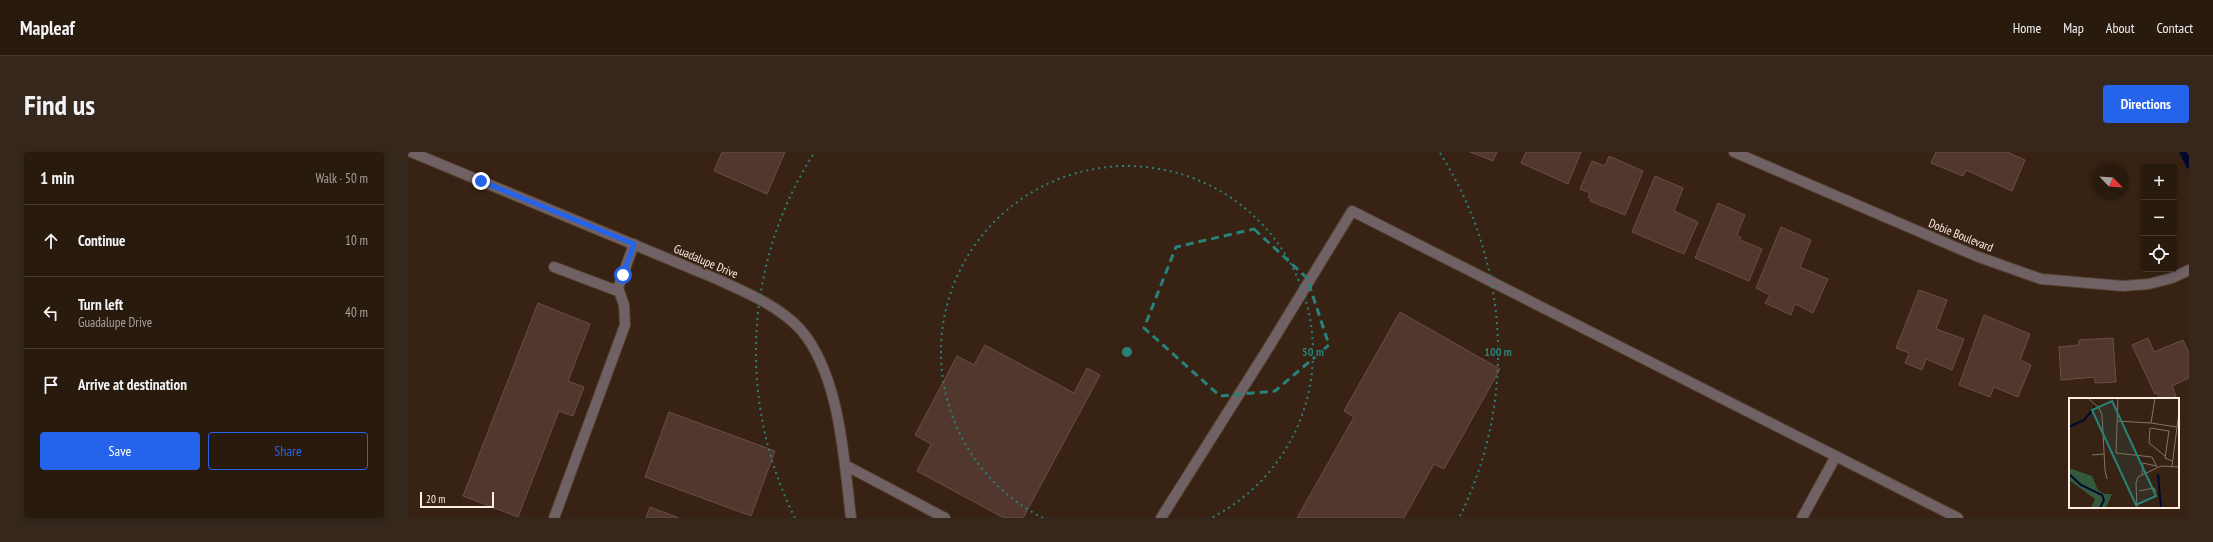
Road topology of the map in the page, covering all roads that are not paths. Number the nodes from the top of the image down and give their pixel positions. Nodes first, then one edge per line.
1 (411, 152) edge
2 (1734, 152) edge
3 (634, 244) junction
4 (554, 267) dead end
5 (2189, 270) edge
6 (618, 288) junction
7 (1836, 456) junction
8 (845, 465) junction
9 (554, 518) edge
10 (851, 518) edge
11 (945, 518) edge
12 (1161, 518) edge
13 (1802, 518) edge
14 (1958, 518) edge

1 - 3 street, Guadalupe Drive
2 - 5 street, Dobie Boulevard
3 - 6 street
3 - 8 street, Guadalupe Drive
4 - 6 street
6 - 9 street
7 - 12 street
7 - 13 street
7 - 14 street
8 - 10 street, Guadalupe Drive
8 - 11 street

